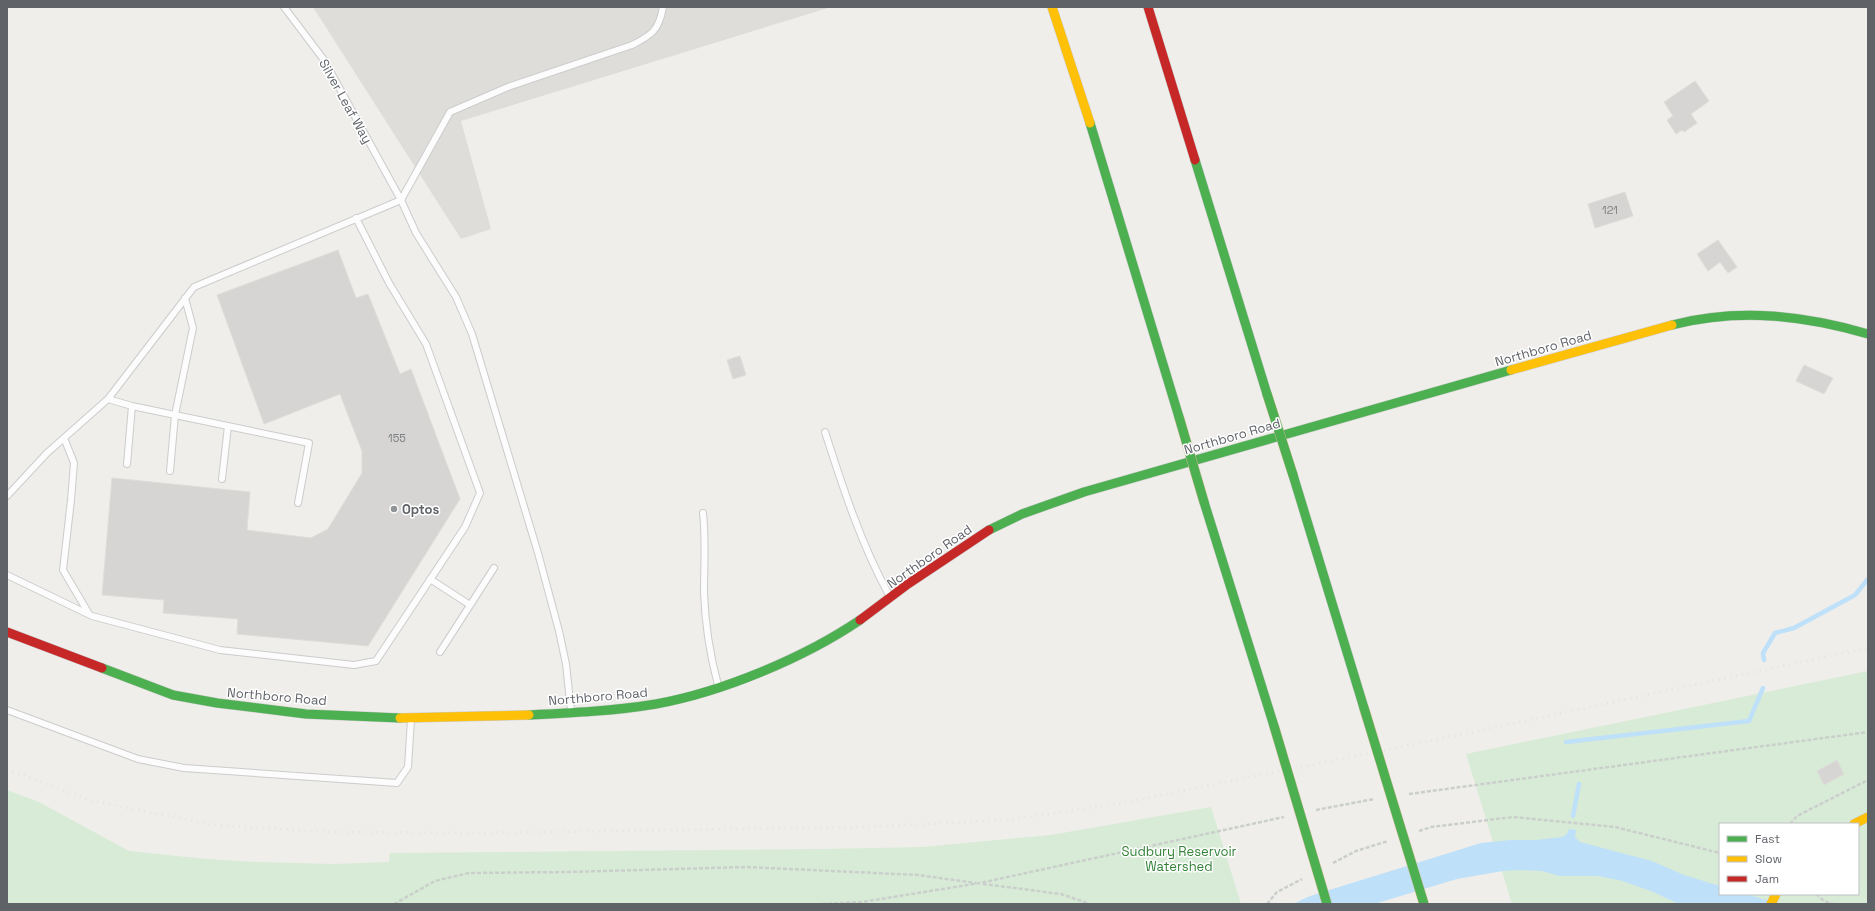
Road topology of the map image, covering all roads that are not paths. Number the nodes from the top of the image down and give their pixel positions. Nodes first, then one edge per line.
1 (284, 7) edge
2 (663, 7) edge
3 (1044, 7) edge
4 (1052, 7) edge
5 (1148, 7) edge
6 (1091, 127) junction
7 (401, 200) junction
8 (356, 218) junction
9 (185, 298) junction
10 (1868, 334) edge
11 (108, 398) junction
12 (132, 406) junction
13 (175, 415) junction
14 (228, 426) junction
15 (825, 432) dead end
16 (64, 438) junction
17 (127, 464) dead end
18 (170, 471) dead end
19 (222, 479) dead end
20 (7, 496) edge
21 (298, 503) dead end
22 (703, 513) dead end
23 (494, 568) dead end
24 (7, 575) edge
25 (430, 579) junction
26 (891, 598) junction
27 (470, 605) junction
28 (89, 614) junction
29 (7, 632) edge
30 (440, 652) dead end
31 (719, 687) junction
32 (7, 710) edge
33 (572, 713) junction
34 (411, 718) junction
35 (1868, 817) edge
36 (1856, 823) edge
37 (1776, 895) edge
38 (1327, 904) edge
39 (1424, 904) edge
40 (1771, 904) edge

1 - 7 lane, Silver Leaf Way
2 - 7 lane
3 - 6 main road
4 - 6 main road
5 - 39 main road, bridge
6 - 38 main road, bridge
7 - 8 lane
7 - 33 lane, Silver Leaf Way
8 - 9 lane
8 - 25 lane
9 - 11 lane
9 - 13 lane
10 - 26 main road, Northboro Road
11 - 12 lane
11 - 16 lane
12 - 13 lane
12 - 17 lane
13 - 14 lane
13 - 18 lane
14 - 19 lane
14 - 21 lane
15 - 26 lane
16 - 20 lane
16 - 28 lane
22 - 31 lane
23 - 27 lane
24 - 28 lane
25 - 27 lane
25 - 28 lane
26 - 31 main road, Northboro Road
27 - 30 lane
29 - 34 main road, Northboro Road
31 - 33 main road, Northboro Road
32 - 34 lane
33 - 34 main road, Northboro Road
35 - 36 main road
37 - 40 main road

